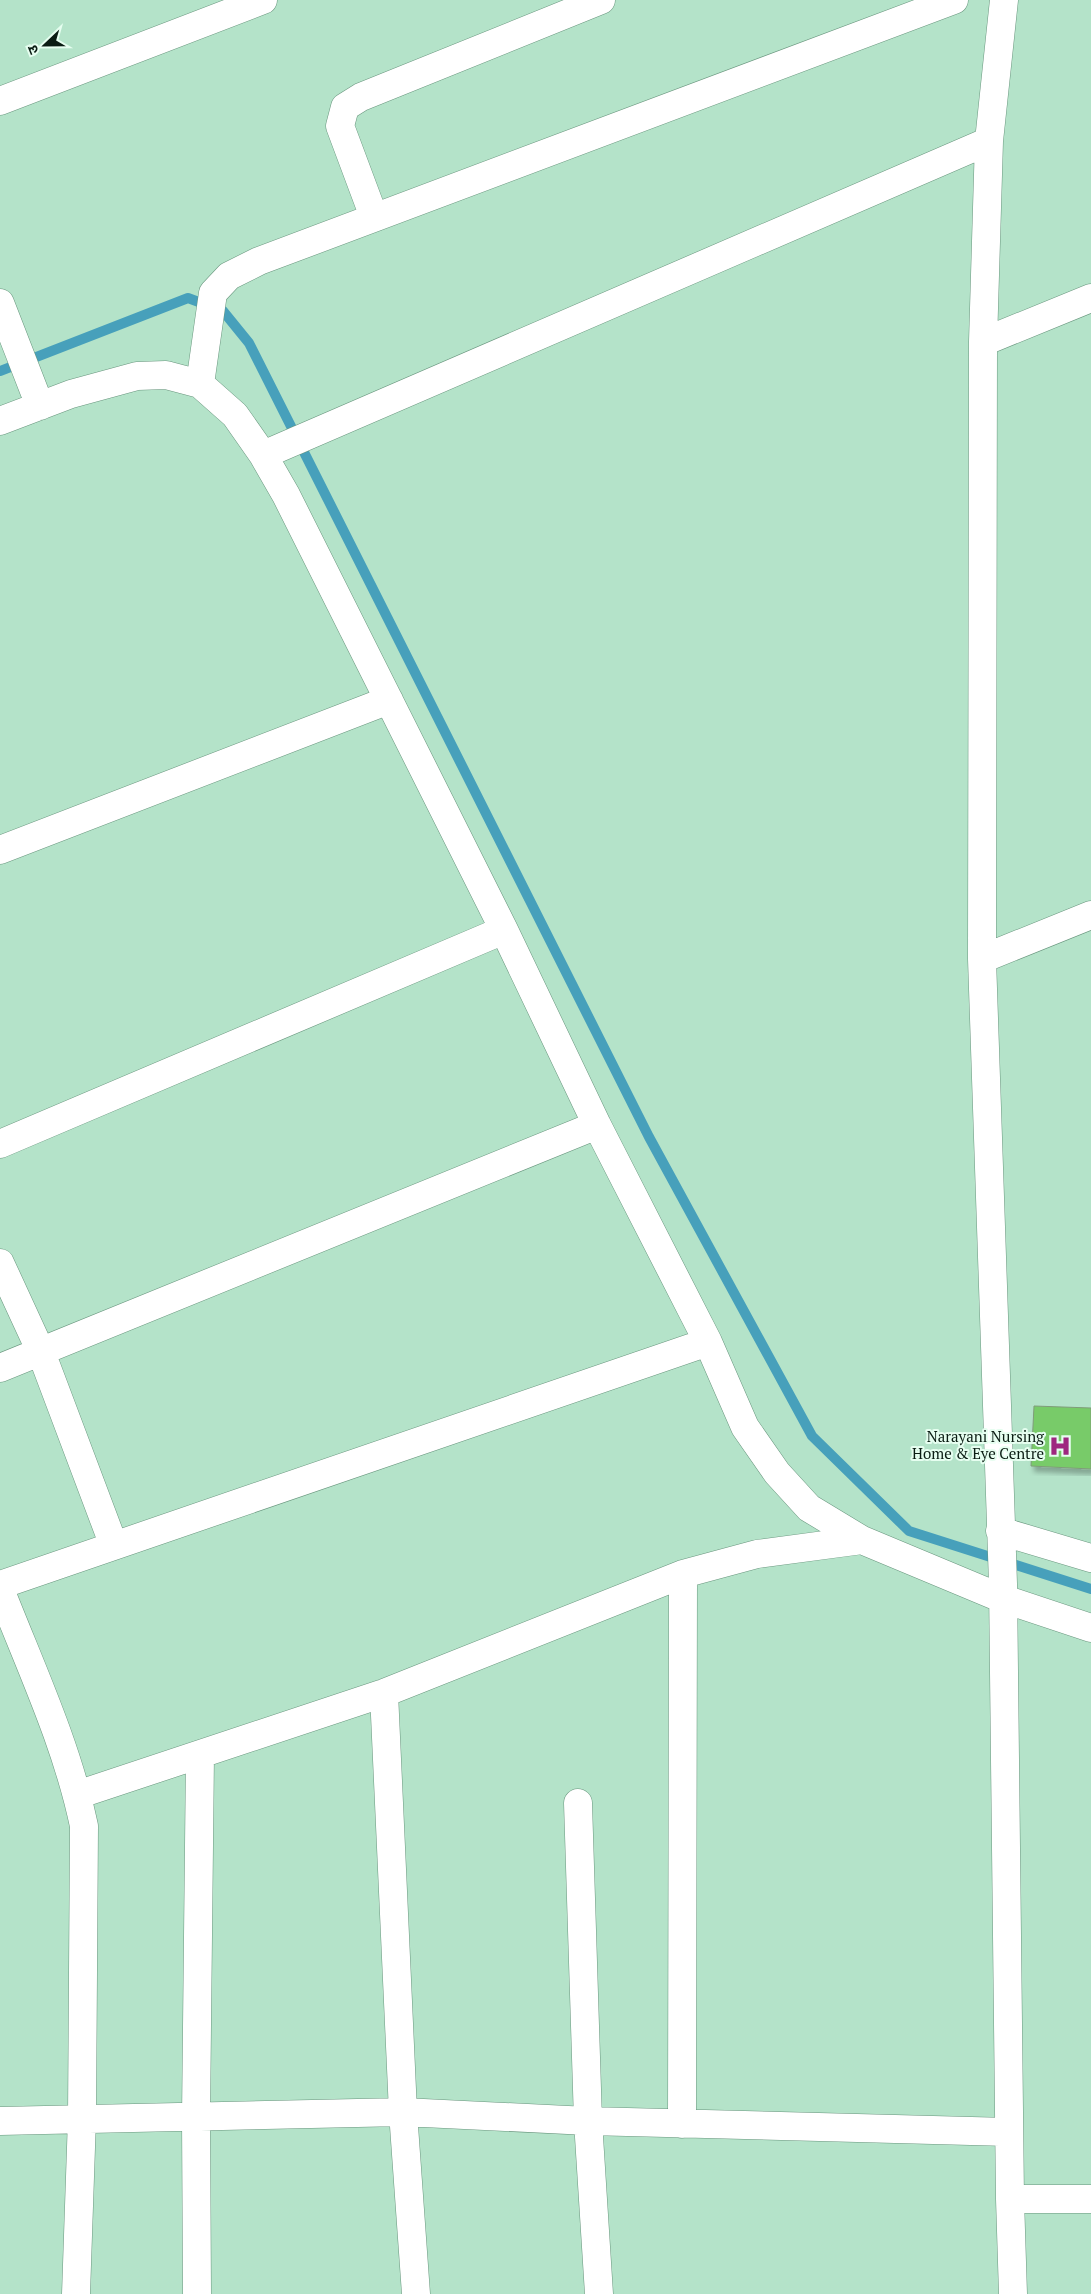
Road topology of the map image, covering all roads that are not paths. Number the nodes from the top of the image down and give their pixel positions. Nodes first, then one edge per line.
1 (263, 0) edge
2 (601, 0) edge
3 (954, 0) edge
4 (1004, 0) edge
5 (0, 101) edge
6 (989, 141) junction
7 (374, 217) junction
8 (1091, 298) edge
9 (0, 303) edge
10 (983, 342) junction
11 (200, 384) junction
12 (40, 406) junction
13 (0, 421) edge
14 (264, 455) junction
15 (389, 700) junction
16 (0, 850) edge
17 (1091, 915) edge
18 (504, 930) junction
19 (982, 959) junction
20 (597, 1125) junction
21 (0, 1144) edge
22 (0, 1263) edge
23 (708, 1342) junction
24 (41, 1352) junction
25 (0, 1368) edge
26 (1000, 1537) junction
27 (862, 1540) junction
28 (114, 1546) junction
29 (1091, 1558) edge
30 (682, 1574) junction
31 (0, 1587) edge
32 (1002, 1591) junction
33 (1091, 1628) edge
34 (384, 1694) junction
35 (200, 1755) junction
36 (77, 1795) junction
37 (578, 1804) dead end
38 (403, 2112) junction
39 (196, 2117) junction
40 (82, 2118) junction
41 (0, 2121) edge
42 (588, 2121) junction
43 (682, 2124) junction
44 (1009, 2132) junction
45 (1010, 2199) junction
46 (1091, 2200) edge
47 (76, 2294) edge
48 (197, 2294) edge
49 (416, 2294) edge
50 (599, 2294) edge
51 (1013, 2294) edge

1 - 5 street
2 - 7 street
3 - 7 street
4 - 6 street
6 - 10 street
6 - 14 street
7 - 11 street
8 - 10 street
9 - 12 street
10 - 19 street
11 - 12 street
11 - 14 street
12 - 13 street
14 - 15 street
15 - 16 street
15 - 18 street
17 - 19 street
18 - 20 street
18 - 21 street
19 - 26 street
20 - 23 street
20 - 24 street
22 - 24 street
23 - 27 street
23 - 28 street
24 - 25 street
24 - 28 street
26 - 29 street
26 - 32 street
27 - 30 street
27 - 32 street
28 - 31 street
30 - 34 street
30 - 43 street
31 - 36 street
32 - 33 street
32 - 44 street
34 - 35 street
34 - 38 street
35 - 36 street
35 - 39 street
36 - 40 street
37 - 42 street
38 - 39 street
38 - 42 street
38 - 49 street
39 - 40 street
39 - 48 street
40 - 41 street
40 - 47 street
42 - 43 street
42 - 50 street
43 - 44 street
44 - 45 street
45 - 46 street
45 - 51 street

